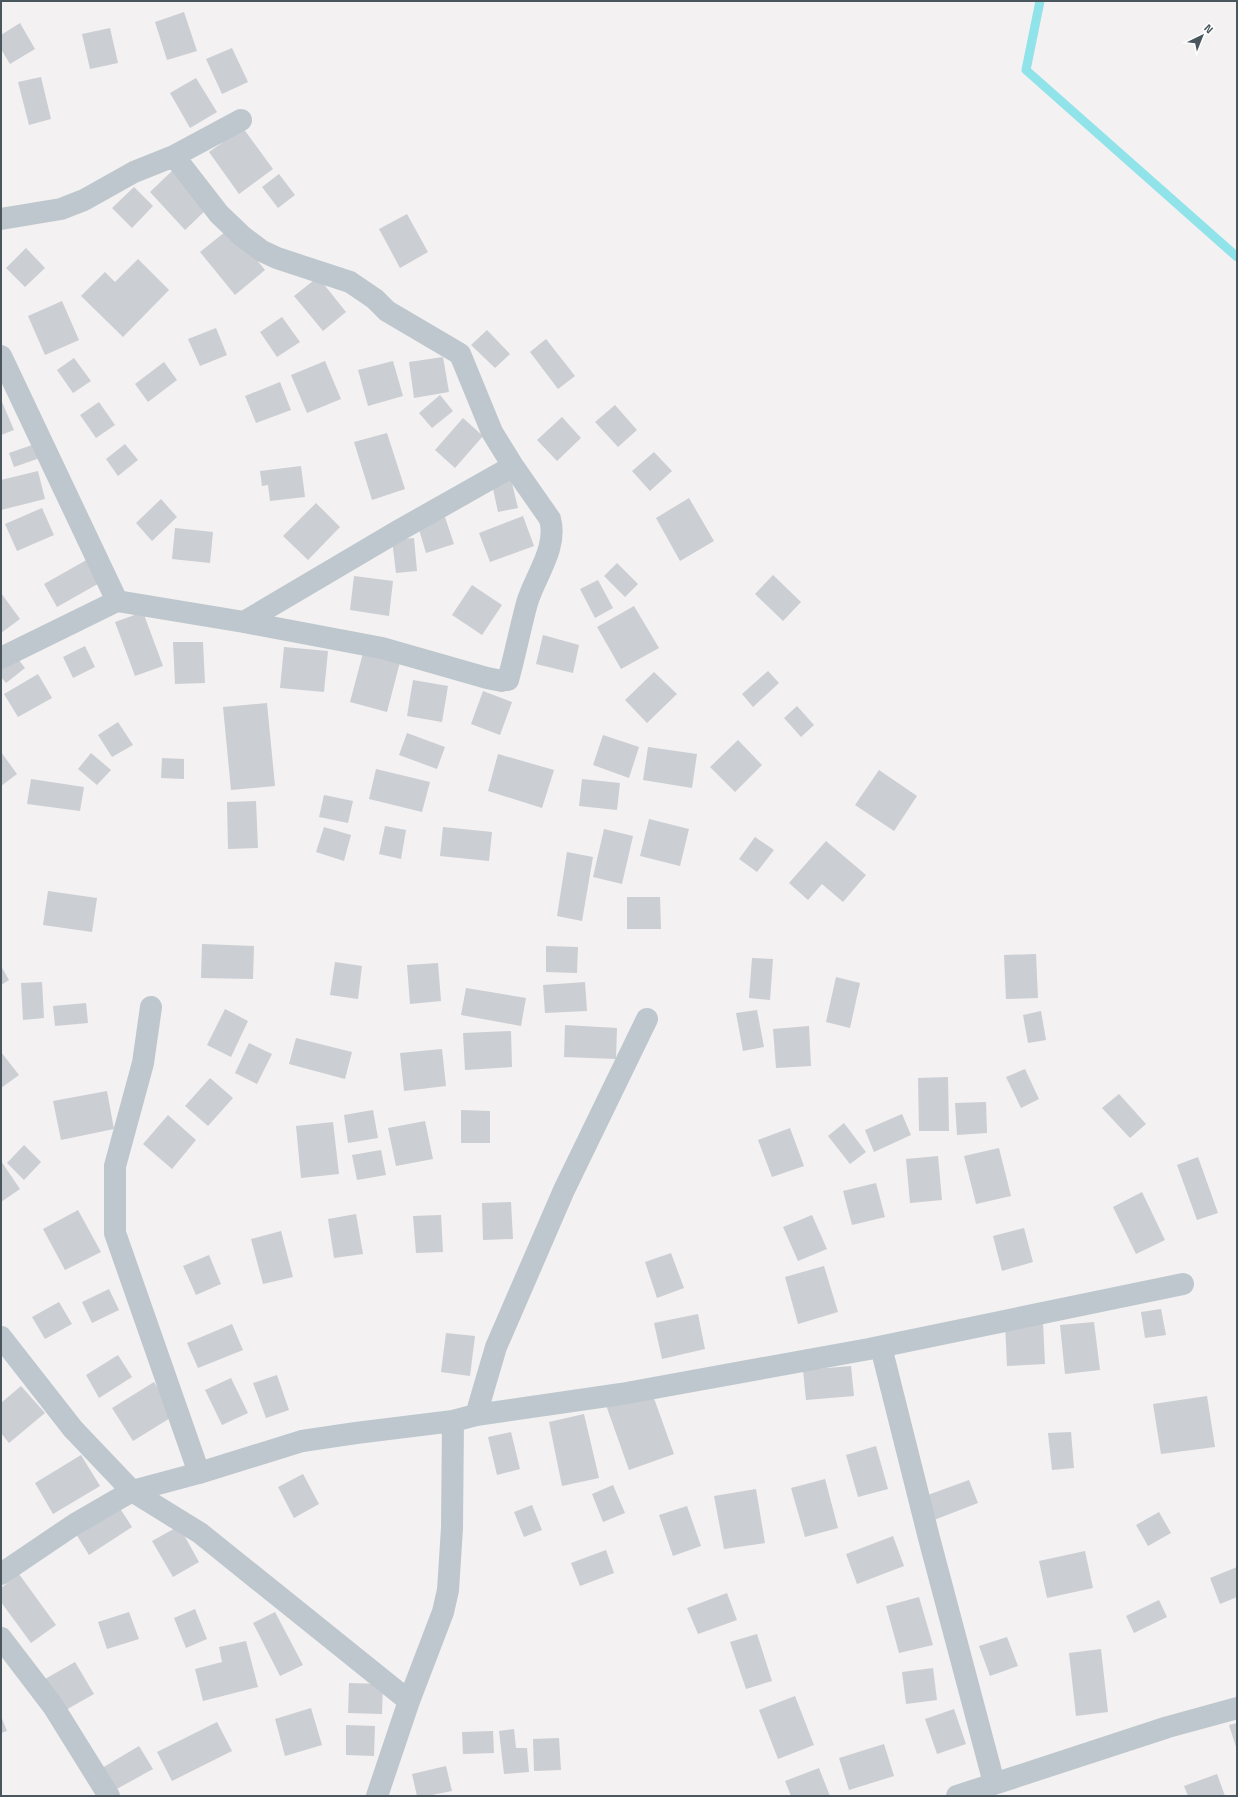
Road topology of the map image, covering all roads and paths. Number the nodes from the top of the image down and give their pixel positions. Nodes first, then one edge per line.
1 (241, 120) dead end
2 (174, 156) junction
3 (1, 219) edge
4 (1, 356) edge
5 (513, 466) junction
6 (116, 601) junction
7 (244, 622) junction
8 (1, 658) edge
9 (151, 1007) dead end
10 (647, 1019) dead end
11 (1183, 1284) dead end
12 (1, 1337) edge
13 (881, 1347) junction
14 (476, 1416) junction
15 (454, 1421) junction
16 (199, 1473) junction
17 (132, 1491) junction
18 (1, 1574) edge
19 (1, 1638) edge
20 (409, 1701) junction
21 (1237, 1708) edge
22 (994, 1783) junction
23 (109, 1796) edge
24 (377, 1796) edge
25 (957, 1796) edge

1 - 2 street
2 - 3 street
2 - 5 street
4 - 6 street
5 - 7 street
5 - 7 street
6 - 7 street
6 - 8 street
9 - 16 street
10 - 14 street
11 - 13 street
12 - 17 street
13 - 14 street
13 - 22 street
14 - 15 street
15 - 16 street
15 - 20 street
16 - 17 street
17 - 18 street
17 - 20 street
19 - 23 street
20 - 24 street
21 - 22 street
22 - 25 street

